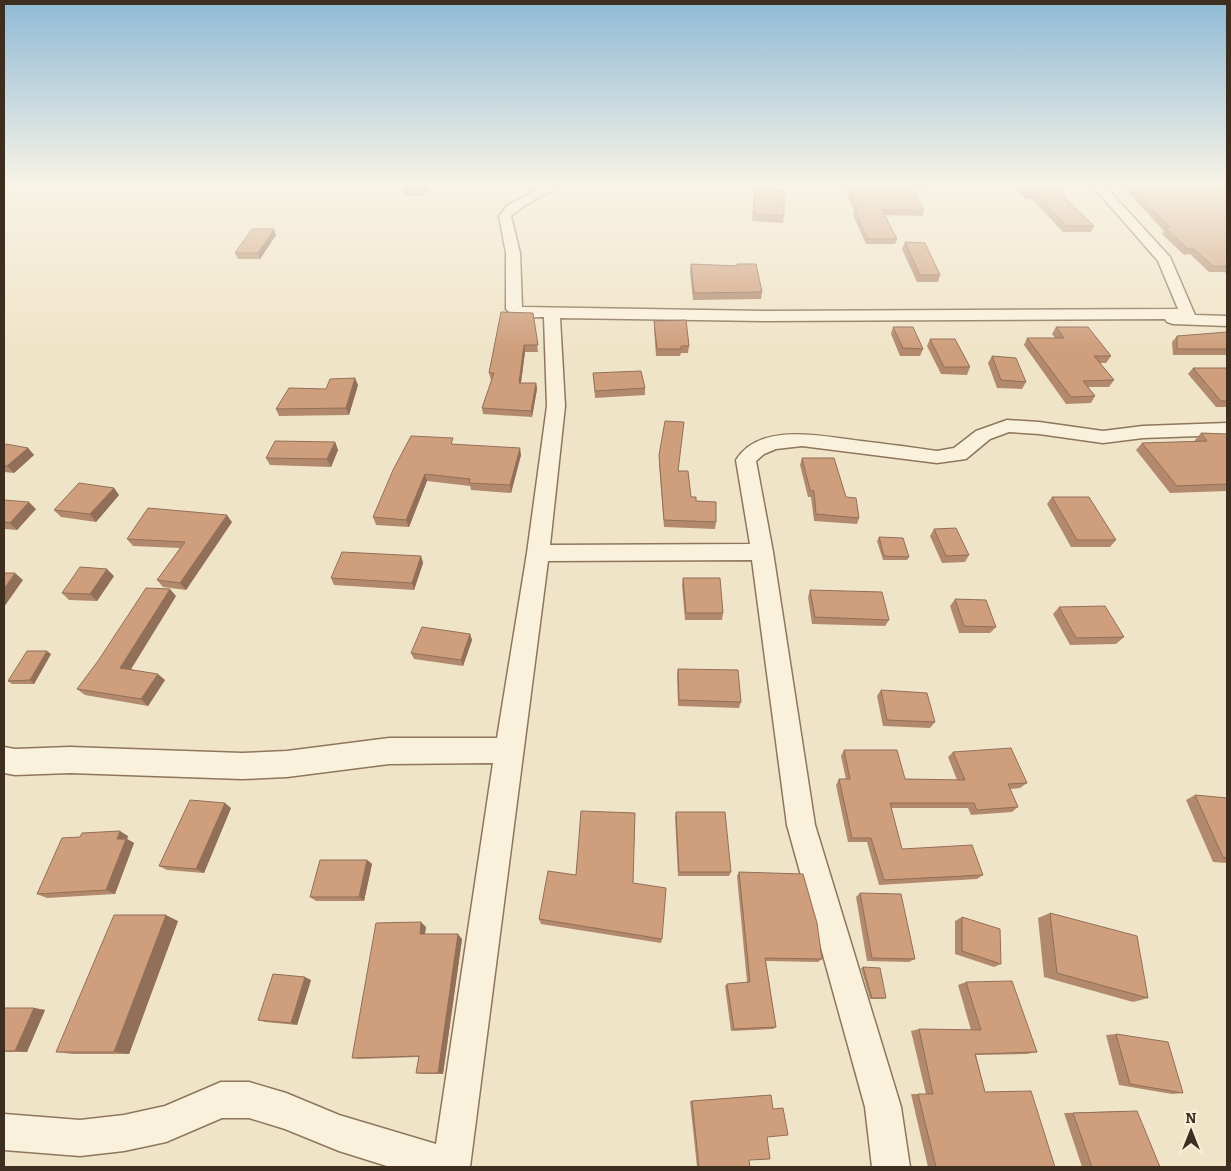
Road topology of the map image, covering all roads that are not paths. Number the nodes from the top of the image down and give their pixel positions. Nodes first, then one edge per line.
1 (510, 239) edge
2 (1146, 239) edge
3 (552, 313) junction
4 (1227, 321) edge
5 (1227, 429) edge
6 (762, 552) junction
7 (538, 553) junction
8 (508, 750) junction
9 (4, 760) edge
10 (4, 1132) edge
11 (450, 1167) edge
12 (891, 1167) edge

1 - 3 street
2 - 3 street
3 - 4 street
3 - 7 street
5 - 6 street
6 - 7 street
6 - 12 street
7 - 8 street
8 - 9 street
8 - 11 street
10 - 11 street

